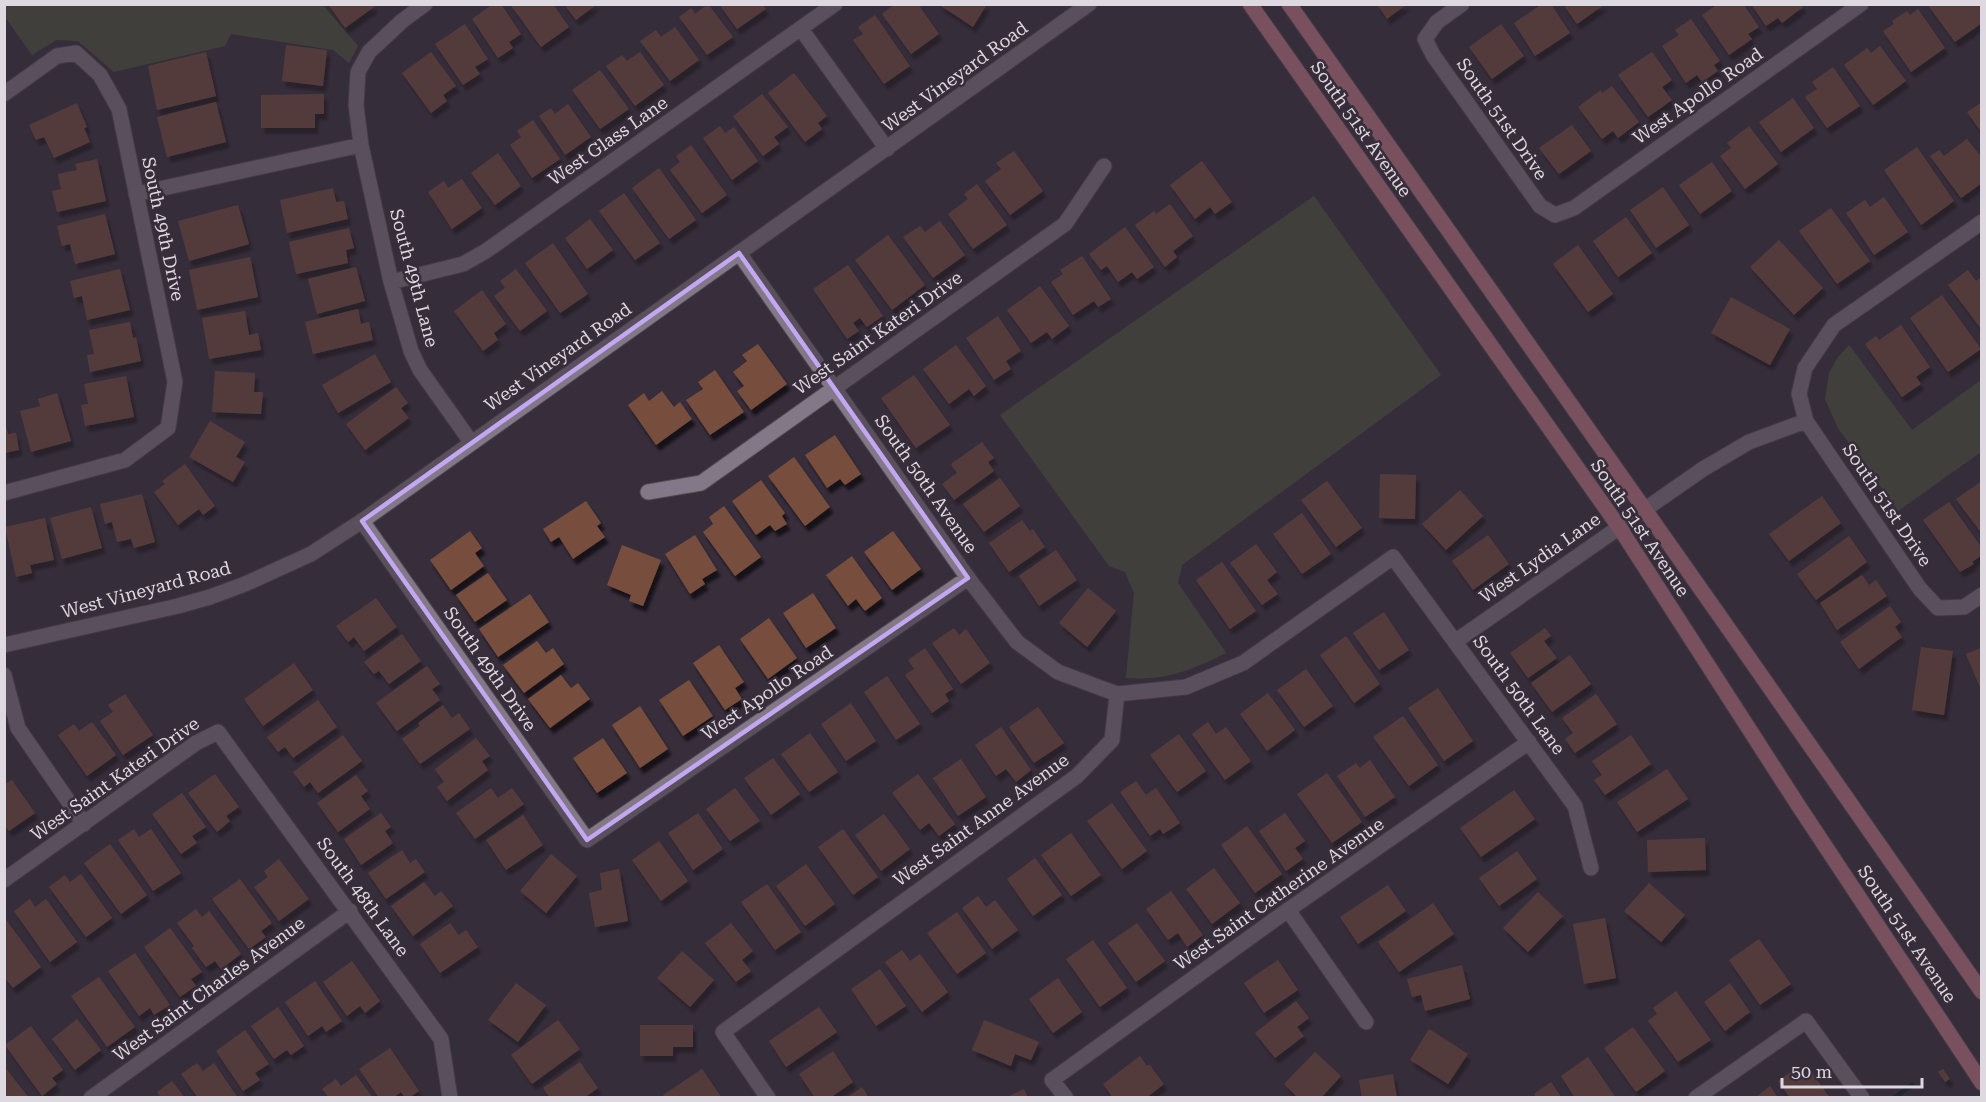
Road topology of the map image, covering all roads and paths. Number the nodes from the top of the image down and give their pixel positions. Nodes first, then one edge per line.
1 (425, 4) edge
2 (835, 4) edge
3 (1089, 4) edge
4 (1250, 4) edge
5 (1289, 4) edge
6 (1462, 4) edge
7 (1861, 4) edge
8 (801, 29) junction
9 (4, 94) edge
10 (361, 144) junction
11 (887, 149) junction
12 (1104, 166) dead end
13 (136, 194) junction
14 (1555, 215) joint
15 (1982, 222) edge
16 (739, 253) junction
17 (391, 282) junction
18 (835, 387) junction
19 (1806, 421) junction
20 (471, 442) junction
21 (648, 492) dead end
22 (4, 493) edge
23 (1645, 509) junction
24 (362, 521) junction
25 (1618, 527) junction
26 (968, 578) junction
27 (1982, 595) edge
28 (1456, 641) junction
29 (4, 645) edge
30 (4, 675) edge
31 (1118, 694) junction
32 (218, 732) joint
33 (1529, 742) junction
34 (84, 824) junction
35 (587, 840) joint
36 (1591, 868) dead end
37 (4, 880) edge
38 (1288, 910) junction
39 (350, 911) junction
40 (1982, 992) edge
41 (1366, 1022) dead end
42 (1980, 1078) edge
43 (91, 1098) edge
44 (450, 1098) edge
45 (768, 1098) edge
46 (1066, 1098) edge
47 (1696, 1098) edge
48 (1862, 1098) edge

1 - 10 street, South 49th Lane
2 - 8 street, West Glass Lane
3 - 11 street, West Vineyard Road
4 - 25 main road, South 51st Avenue
5 - 23 main road, South 51st Avenue
6 - 14 street, South 51st Drive
7 - 14 street, West Apollo Road
8 - 11 street
8 - 17 street, West Glass Lane
9 - 13 street, South 49th Drive
10 - 13 street
10 - 17 street, South 49th Lane
11 - 16 street, West Vineyard Road
12 - 18 street, West Saint Kateri Drive
13 - 22 street, South 49th Drive
15 - 19 street
16 - 18 street, South 50th Avenue
16 - 20 street, West Vineyard Road
17 - 20 street, South 49th Lane
18 - 21 street, West Saint Kateri Drive
18 - 26 street, South 50th Avenue
19 - 23 street, West Lydia Lane
19 - 27 street, South 51st Drive
20 - 24 street, West Vineyard Road
23 - 25 street, West Lydia Lane
23 - 40 main road, South 51st Avenue
24 - 29 street, West Vineyard Road
24 - 35 street, South 49th Drive
25 - 28 street, West Lydia Lane
25 - 42 main road, South 51st Avenue
26 - 31 street, South 50th Avenue
26 - 35 street, West Apollo Road
28 - 31 street, South 50th Lane
28 - 33 street, South 50th Lane
30 - 34 street
31 - 45 street, West Saint Anne Avenue
32 - 34 street, West Saint Kateri Drive
32 - 39 street, South 48th Lane
33 - 36 street, South 50th Lane
33 - 38 street, West Saint Catherine Avenue
34 - 37 street, West Saint Kateri Drive
38 - 41 street
38 - 46 street, West Saint Catherine Avenue
39 - 43 street, West Saint Charles Avenue
39 - 44 street, South 48th Lane
47 - 48 street

